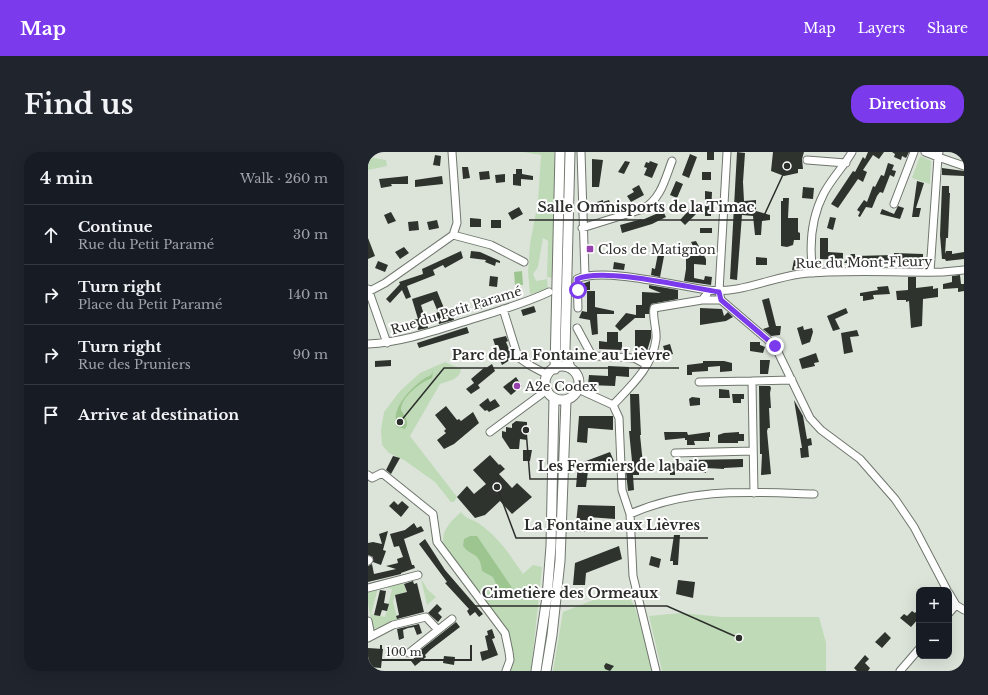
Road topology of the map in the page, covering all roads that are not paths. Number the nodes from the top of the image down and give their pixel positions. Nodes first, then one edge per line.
1 (452, 152) edge
2 (560, 152) edge
3 (570, 152) edge
4 (581, 152) edge
5 (727, 152) edge
6 (852, 152) edge
7 (914, 152) edge
8 (925, 152) edge
9 (939, 154) edge
10 (807, 160) dead end
11 (672, 161) dead end
12 (846, 162) junction
13 (964, 166) edge
14 (894, 204) dead end
15 (582, 228) junction
16 (453, 235) junction
17 (524, 262) dead end
18 (964, 270) edge
19 (930, 272) junction
20 (813, 273) junction
21 (585, 275) junction
22 (707, 290) junction
23 (368, 291) edge
24 (549, 292) dead end
25 (719, 292) junction
26 (702, 300) junction
27 (721, 300) junction
28 (578, 308) dead end
29 (503, 309) junction
30 (577, 328) dead end
31 (387, 343) junction
32 (368, 344) edge
33 (647, 365) junction
34 (570, 368) junction
35 (551, 372) junction
36 (792, 380) junction
37 (752, 381) junction
38 (699, 382) dead end
39 (578, 389) junction
40 (547, 390) junction
41 (554, 398) junction
42 (566, 400) junction
43 (613, 405) junction
44 (490, 432) dead end
45 (753, 451) junction
46 (675, 453) dead end
47 (368, 475) edge
48 (754, 493) junction
49 (814, 494) dead end
50 (630, 514) junction
51 (418, 575) dead end
52 (945, 587) edge
53 (368, 588) edge
54 (952, 598) edge
55 (956, 605) junction
56 (952, 610) edge
57 (964, 610) edge
58 (452, 619) dead end
59 (368, 621) edge
60 (438, 630) junction
61 (369, 637) edge
62 (916, 652) edge
63 (409, 653) dead end
64 (506, 671) edge
65 (536, 671) edge
66 (546, 671) edge
67 (656, 671) edge
68 (900, 671) edge

1 - 16 street
2 - 35 main road
3 - 34 main road
4 - 15 street
5 - 25 street
6 - 12 street
7 - 14 street
8 - 9 street
9 - 13 street
9 - 19 street
10 - 12 street
11 - 15 street
12 - 20 street
15 - 21 street
16 - 17 street
16 - 23 street
18 - 19 street, Rue du Mont-Fleury
19 - 20 street, Rue du Mont-Fleury
20 - 25 street, Rue du Mont-Fleury
21 - 22 street
21 - 28 street
22 - 25 street
22 - 26 street
23 - 31 street
24 - 29 street, Rue du Petit Paramé
25 - 27 street
26 - 27 street
26 - 33 street
27 - 36 street
29 - 31 street, Rue du Petit Paramé
29 - 35 street
30 - 33 street
31 - 32 street, Rue du Petit Paramé
33 - 43 street
34 - 35 main road
34 - 39 main road
35 - 40 main road
36 - 37 street
36 - 52 street
37 - 38 street
37 - 45 street
39 - 42 main road
39 - 43 street
40 - 41 main road
40 - 44 street
41 - 42 main road
41 - 65 main road
42 - 66 main road
43 - 50 street
45 - 46 street
45 - 48 street
47 - 64 street
48 - 49 street
48 - 50 street
50 - 67 street
51 - 53 street
54 - 55 street
55 - 56 street
55 - 57 street
58 - 60 street
59 - 61 street
60 - 61 street
60 - 63 street
62 - 68 street

